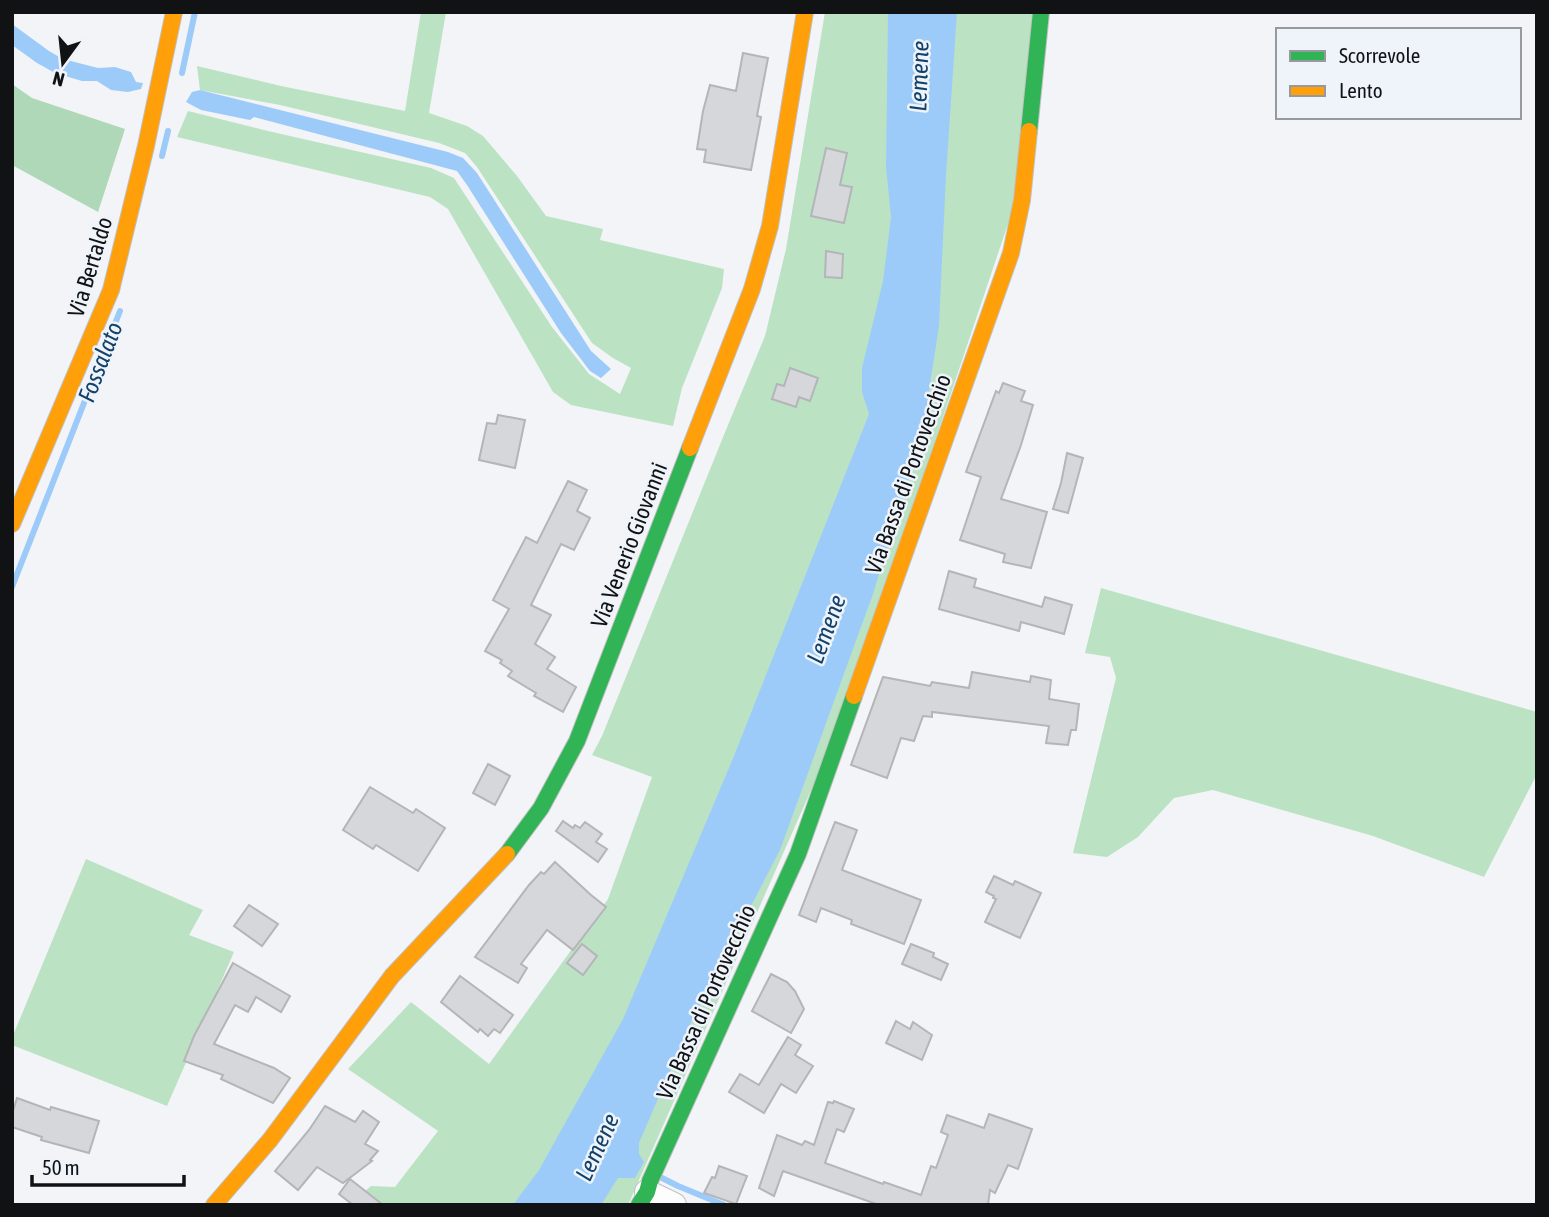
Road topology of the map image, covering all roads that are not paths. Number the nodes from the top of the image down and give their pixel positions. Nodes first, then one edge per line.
1 (174, 12) edge
2 (805, 12) edge
3 (1041, 12) edge
4 (12, 524) edge
5 (645, 1193) edge
6 (214, 1205) edge
7 (674, 1205) edge

1 - 4 street, Via Bertaldo
2 - 6 street, Via Venerio Giovanni
3 - 5 street, Via Bassa di Portovecchio
5 - 7 street

